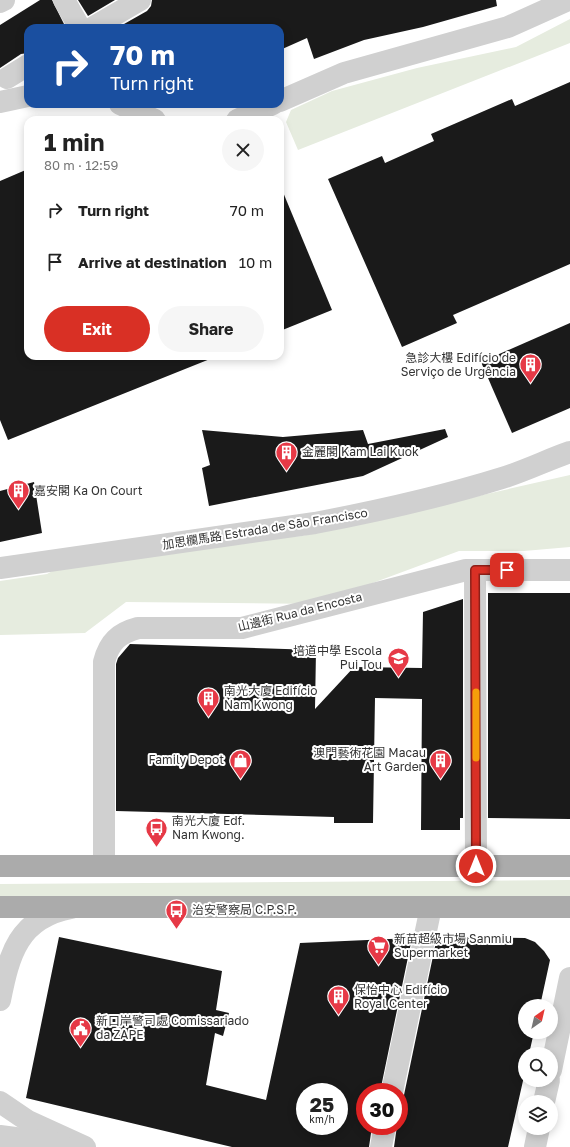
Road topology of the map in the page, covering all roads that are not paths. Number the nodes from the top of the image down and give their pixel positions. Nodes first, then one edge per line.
1 (4, 0) edge
2 (64, 0) edge
3 (140, 0) edge
4 (568, 0) edge
5 (0, 2) edge
6 (78, 24) edge
7 (99, 24) edge
8 (24, 67) edge
9 (7, 78) dead end
10 (24, 97) edge
11 (284, 99) edge
12 (0, 102) edge
13 (129, 108) edge
14 (264, 108) edge
15 (146, 116) edge
16 (246, 116) edge
17 (570, 452) edge
18 (0, 568) edge
19 (475, 570) junction
20 (570, 570) edge
21 (0, 866) edge
22 (104, 866) junction
23 (476, 866) junction
24 (570, 866) edge
25 (0, 907) edge
26 (81, 907) junction
27 (430, 907) junction
28 (570, 907) edge
29 (9, 945) edge
30 (570, 978) edge
31 (0, 1000) edge
32 (565, 1023) edge
33 (558, 1047) edge
34 (394, 1083) edge
35 (0, 1102) edge
36 (383, 1135) edge
37 (538, 1135) edge
38 (0, 1136) edge
39 (85, 1147) edge
40 (381, 1147) edge
41 (535, 1147) edge

1 - 5 street
2 - 6 street
3 - 7 street
4 - 11 street
8 - 9 street
10 - 12 street
13 - 15 street
14 - 16 street
17 - 18 street, 加思欄馬路 Estrada de São Francisco
19 - 20 street, 山邊街 Rua da Encosta
19 - 22 street, 山邊街 Rua da Encosta
19 - 23 street
21 - 22 main road
22 - 23 main road
23 - 24 main road
25 - 26 main road
26 - 27 main road
26 - 29 street
27 - 28 main road
27 - 34 street
29 - 31 street
30 - 32 street
32 - 33 street
35 - 39 street
36 - 40 street
37 - 41 street
38 - 39 street

